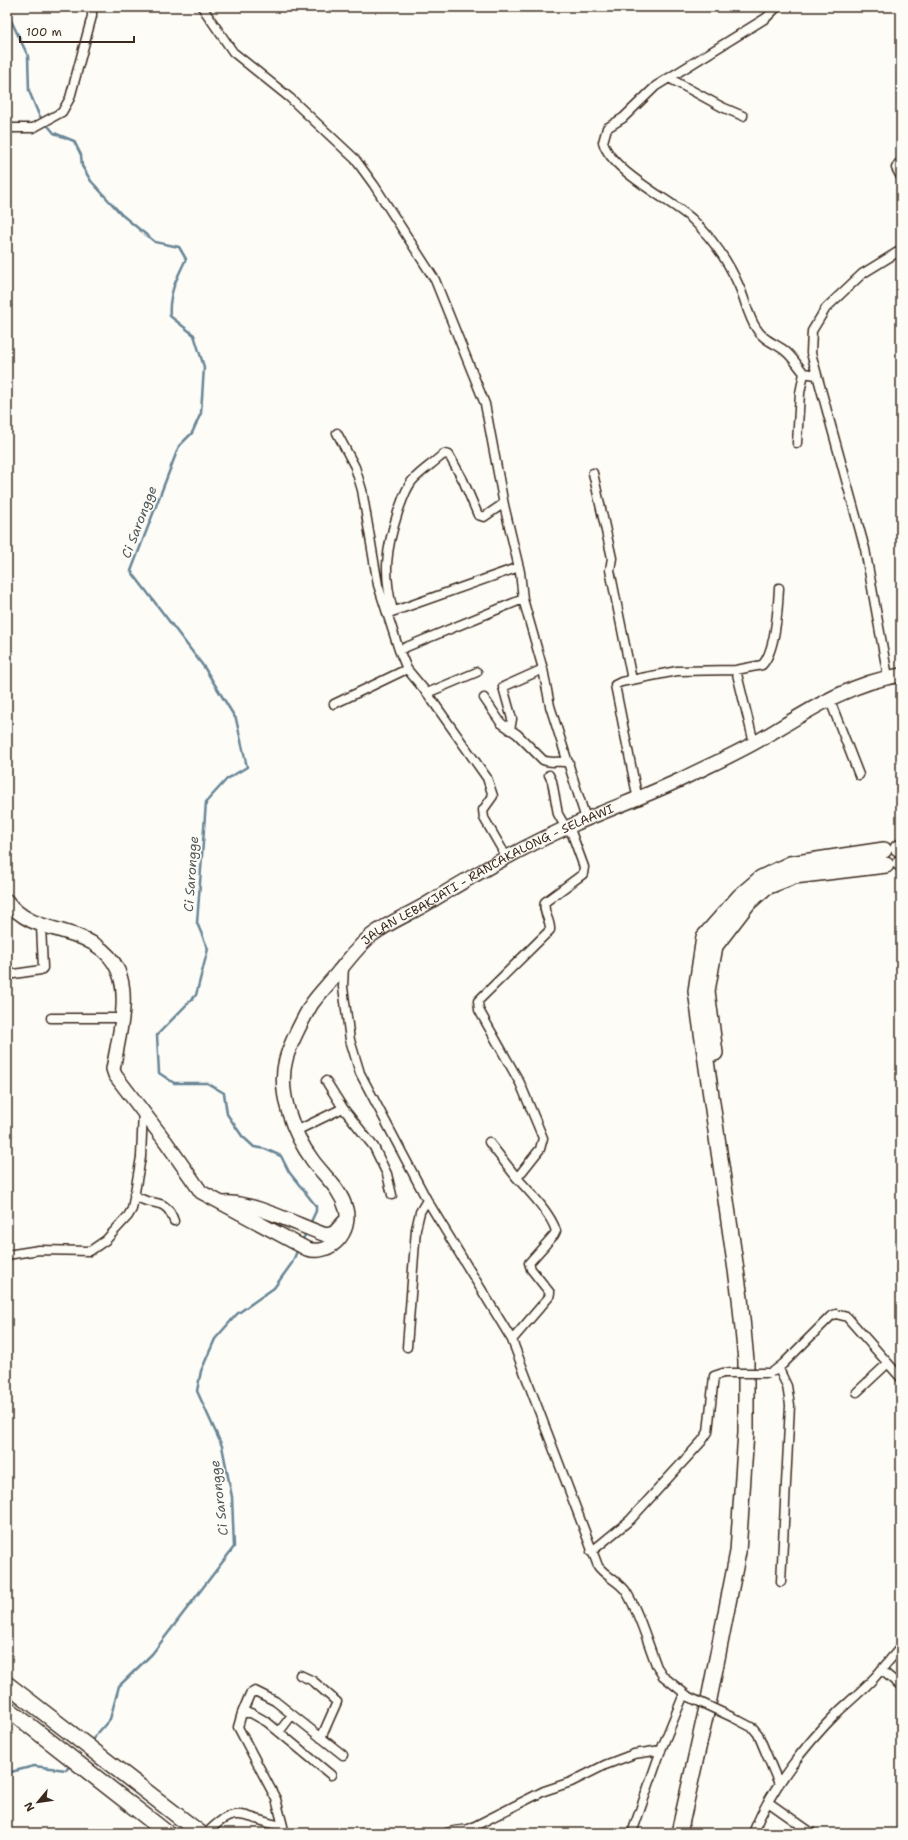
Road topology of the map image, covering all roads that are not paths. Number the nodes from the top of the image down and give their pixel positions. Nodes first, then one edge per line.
1 (92, 7) edge
2 (202, 7) edge
3 (777, 7) edge
4 (669, 78) junction
5 (743, 116) dead end
6 (7, 128) edge
7 (901, 162) edge
8 (901, 177) edge
9 (901, 250) edge
10 (804, 373) junction
11 (816, 375) junction
12 (337, 433) dead end
13 (797, 443) dead end
14 (593, 473) dead end
15 (504, 505) junction
16 (519, 566) junction
17 (378, 585) junction
18 (779, 588) dead end
19 (388, 593) junction
20 (523, 599) junction
21 (390, 612) junction
22 (398, 650) junction
23 (407, 669) junction
24 (543, 669) junction
25 (736, 670) junction
26 (477, 672) dead end
27 (901, 675) edge
28 (888, 677) junction
29 (632, 680) junction
30 (427, 693) junction
31 (484, 698) dead end
32 (829, 698) junction
33 (334, 704) dead end
34 (510, 730) junction
35 (754, 743) junction
36 (568, 763) junction
37 (549, 775) dead end
38 (859, 775) dead end
39 (638, 800) junction
40 (586, 819) junction
41 (567, 827) junction
42 (895, 856) edge
43 (508, 858) junction
44 (7, 901) edge
45 (41, 926) junction
46 (344, 964) junction
47 (7, 975) edge
48 (51, 1018) dead end
49 (122, 1018) junction
50 (326, 1081) dead end
51 (343, 1108) junction
52 (143, 1110) junction
53 (296, 1131) junction
54 (489, 1142) dead end
55 (517, 1178) junction
56 (134, 1194) junction
57 (392, 1195) dead end
58 (427, 1200) junction
59 (221, 1204) junction
60 (348, 1218) junction
61 (174, 1221) dead end
62 (7, 1255) edge
63 (512, 1340) junction
64 (407, 1347) dead end
65 (888, 1363) junction
66 (778, 1368) junction
67 (901, 1378) edge
68 (857, 1392) dead end
69 (591, 1552) junction
70 (781, 1582) dead end
71 (901, 1647) edge
72 (881, 1670) junction
73 (300, 1675) dead end
74 (7, 1684) edge
75 (901, 1686) edge
76 (687, 1696) junction
77 (7, 1708) edge
78 (242, 1713) junction
79 (292, 1715) junction
80 (279, 1732) junction
81 (321, 1738) junction
82 (661, 1750) junction
83 (343, 1755) dead end
84 (331, 1775) dead end
85 (779, 1784) junction
86 (768, 1802) junction
87 (284, 1830) edge
88 (167, 1833) edge
89 (200, 1833) edge
90 (207, 1833) edge
91 (447, 1833) edge
92 (632, 1833) edge
93 (679, 1833) edge
94 (686, 1833) edge
95 (753, 1833) edge
96 (812, 1833) edge

1 - 6 street
2 - 15 street
3 - 4 street
4 - 5 street
4 - 10 street
7 - 8 street
9 - 11 street
10 - 11 street
10 - 13 street
11 - 28 street
12 - 17 street
14 - 29 street
15 - 16 street
15 - 19 street
16 - 20 street
16 - 21 street
17 - 19 street
17 - 21 street
18 - 25 street
19 - 21 street
20 - 22 street
20 - 24 street
21 - 22 street
22 - 23 street
23 - 30 street
23 - 33 street
24 - 34 street
24 - 36 street
25 - 29 street
25 - 35 street
26 - 30 street
27 - 28 main road, JALAN LEBAKJATI - RANCAKALONG - SELAAWI
28 - 32 main road, JALAN LEBAKJATI - RANCAKALONG - SELAAWI
29 - 39 street
30 - 43 street
31 - 34 street
32 - 35 main road, JALAN LEBAKJATI - RANCAKALONG - SELAAWI
32 - 38 street
34 - 36 street
35 - 39 main road, JALAN LEBAKJATI - RANCAKALONG - SELAAWI
36 - 40 street
37 - 41 street
39 - 40 main road, JALAN LEBAKJATI - RANCAKALONG - SELAAWI
40 - 41 main road, JALAN LEBAKJATI - RANCAKALONG - SELAAWI
41 - 43 main road, JALAN LEBAKJATI - RANCAKALONG - SELAAWI
41 - 55 street
42 - 93 highway
42 - 94 highway
43 - 46 main road, JALAN LEBAKJATI - RANCAKALONG - SELAAWI
44 - 45 main road
45 - 47 street
45 - 49 main road
46 - 53 main road, JALAN LEBAKJATI - RANCAKALONG - SELAAWI
46 - 58 street
48 - 49 street
49 - 52 main road
50 - 51 street
51 - 53 street
51 - 57 street
52 - 56 street
52 - 59 main road
53 - 60 main road, JALAN LEBAKJATI - RANCAKALONG - SELAAWI
54 - 55 street
55 - 63 street
56 - 61 street
56 - 62 street
58 - 63 street
58 - 64 street
59 - 60 main road
59 - 60 main road
63 - 69 street
65 - 66 street
65 - 67 street
65 - 68 street
66 - 69 street, bridge
66 - 70 street
69 - 76 street
71 - 72 street
72 - 75 street
72 - 85 street
73 - 81 street
74 - 89 highway
76 - 82 street
76 - 85 street, bridge
77 - 88 highway
78 - 79 street
78 - 80 street
78 - 87 street
79 - 80 street
79 - 81 street
80 - 84 street
81 - 83 street
82 - 91 street
82 - 92 street
85 - 86 street
86 - 95 street
86 - 96 street
87 - 90 street

